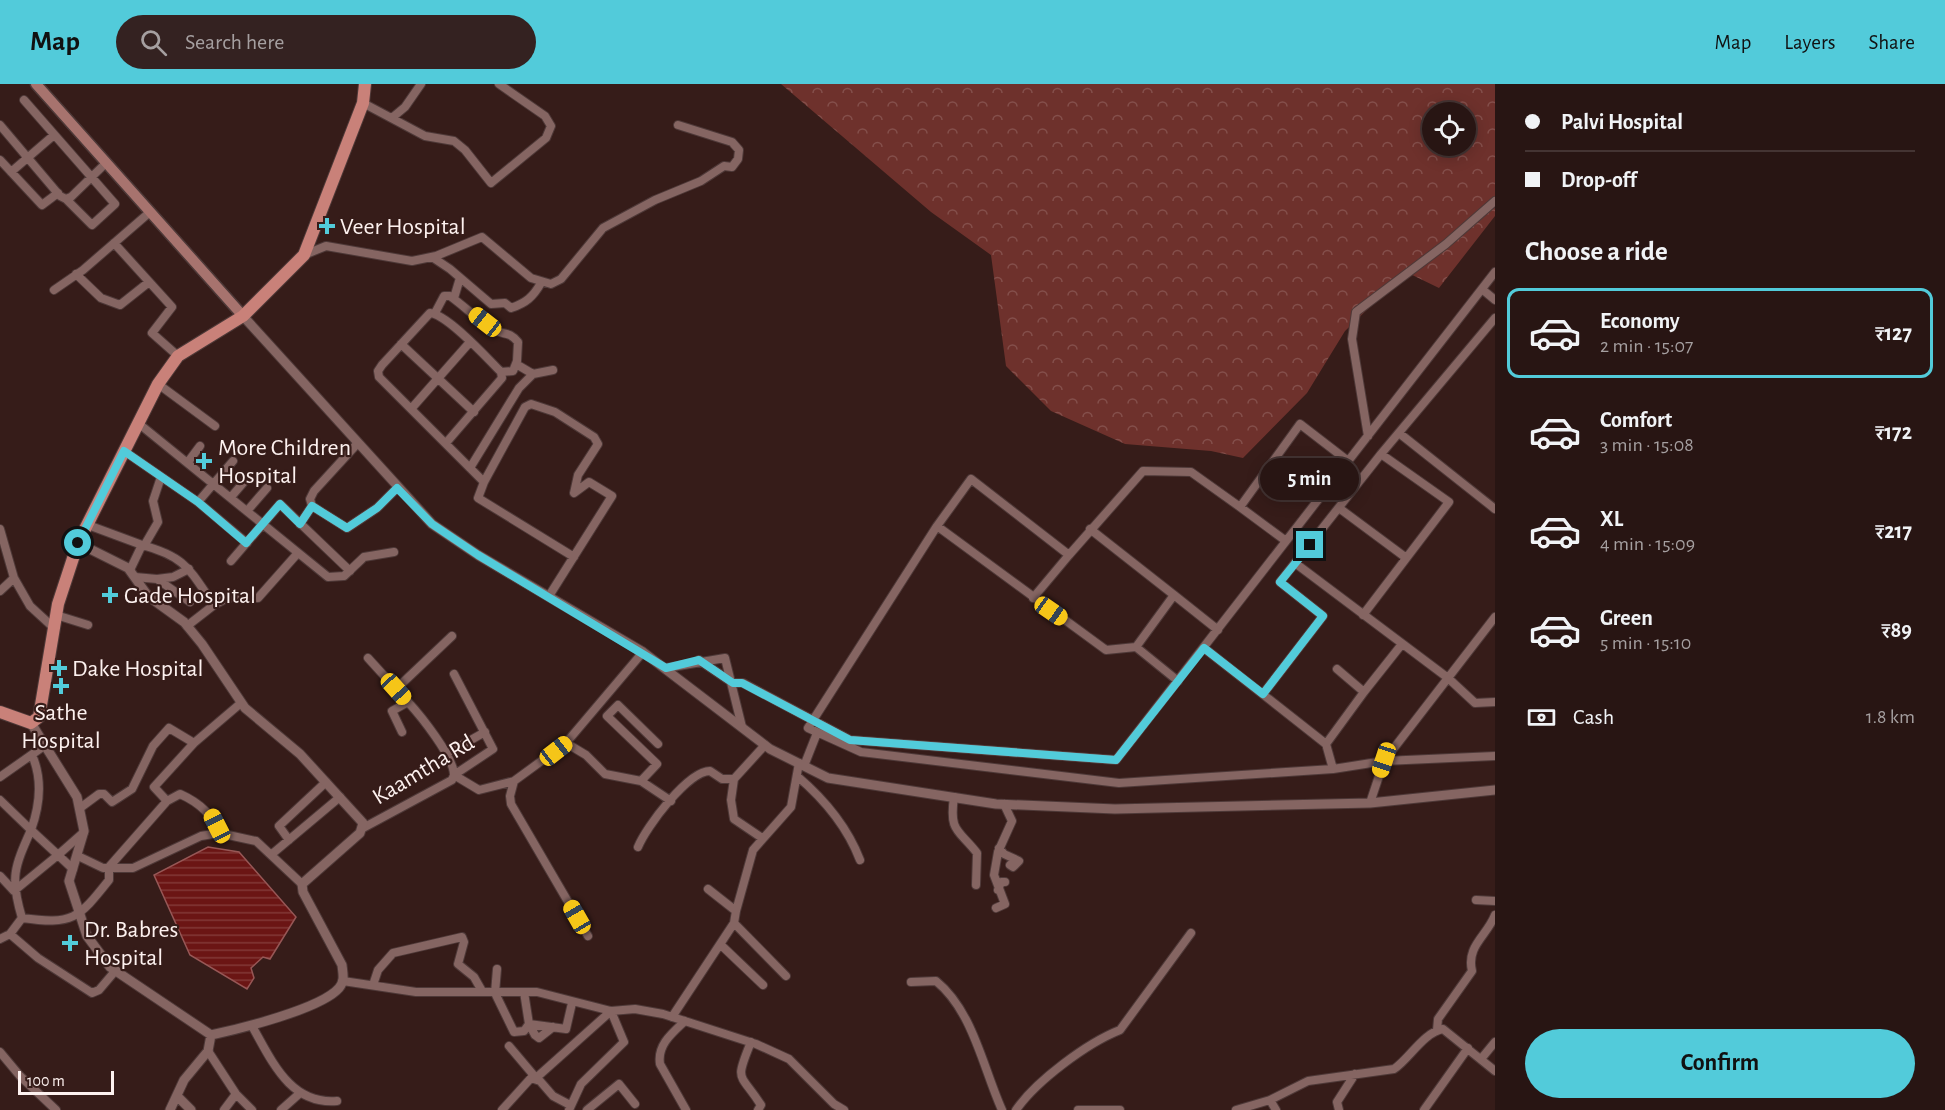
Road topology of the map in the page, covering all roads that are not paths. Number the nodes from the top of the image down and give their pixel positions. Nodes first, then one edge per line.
1 (36, 84) edge
2 (365, 84) edge
3 (421, 84) edge
4 (499, 84) edge
5 (24, 100) dead end
6 (363, 103) junction
7 (393, 117) junction
8 (0, 125) edge
9 (678, 125) dead end
10 (54, 135) junction
11 (27, 157) junction
12 (0, 160) edge
13 (106, 163) junction
14 (11, 172) junction
15 (91, 177) junction
16 (58, 193) junction
17 (66, 199) junction
18 (1495, 201) edge
19 (150, 212) junction
20 (114, 243) junction
21 (304, 255) junction
22 (432, 257) junction
23 (76, 274) junction
24 (1495, 275) edge
25 (460, 278) junction
26 (149, 282) junction
27 (541, 283) junction
28 (54, 290) dead end
29 (1483, 290) junction
30 (454, 298) junction
31 (1495, 300) edge
32 (435, 313) junction
33 (243, 316) junction
34 (1495, 318) edge
35 (470, 342) junction
36 (401, 344) junction
37 (178, 356) junction
38 (516, 363) junction
39 (553, 370) dead end
40 (501, 372) junction
41 (533, 374) junction
42 (438, 378) junction
43 (158, 384) junction
44 (411, 409) junction
45 (474, 412) junction
46 (138, 423) junction
47 (215, 426) dead end
48 (1399, 433) junction
49 (1368, 436) junction
50 (446, 443) junction
51 (357, 444) junction
52 (200, 446) dead end
53 (124, 451) junction
54 (1381, 454) junction
55 (233, 461) dead end
56 (1348, 461) junction
57 (188, 462) junction
58 (470, 468) junction
59 (250, 475) dead end
60 (161, 477) junction
61 (214, 482) junction
62 (484, 482) junction
63 (267, 488) dead end
64 (397, 488) junction
65 (231, 497) junction
66 (198, 502) junction
67 (312, 506) junction
68 (1240, 507) junction
69 (1339, 508) junction
70 (1495, 509) edge
71 (248, 511) junction
72 (262, 524) junction
73 (300, 524) junction
74 (88, 525) junction
75 (936, 526) junction
76 (0, 529) edge
77 (1090, 529) junction
78 (1286, 541) junction
79 (78, 543) junction
80 (246, 543) junction
81 (143, 546) junction
82 (394, 552) dead end
83 (297, 554) junction
84 (1068, 555) junction
85 (574, 557) junction
86 (1406, 557) junction
87 (231, 561) dead end
88 (1295, 564) junction
89 (189, 569) junction
90 (350, 571) junction
91 (133, 574) junction
92 (14, 578) junction
93 (157, 579) junction
94 (0, 591) edge
95 (1174, 595) junction
96 (549, 597) junction
97 (1033, 598) junction
98 (190, 602) dead end
99 (214, 604) junction
100 (56, 615) junction
101 (1363, 615) junction
102 (1495, 617) edge
103 (88, 625) dead end
104 (187, 626) junction
105 (54, 628) junction
106 (1218, 630) junction
107 (452, 636) dead end
108 (1402, 644) junction
109 (1136, 647) junction
110 (1204, 648) junction
111 (643, 652) junction
112 (368, 658) dead end
113 (699, 660) junction
114 (666, 668) junction
115 (1337, 669) dead end
116 (454, 674) dead end
117 (1448, 678) junction
118 (1178, 681) junction
119 (733, 683) junction
120 (396, 689) junction
121 (1364, 692) junction
122 (1263, 694) junction
123 (241, 702) junction
124 (408, 702) junction
125 (1495, 702) edge
126 (598, 707) junction
127 (0, 711) edge
128 (607, 717) junction
129 (812, 720) junction
130 (31, 723) junction
131 (742, 727) junction
132 (402, 732) dead end
133 (485, 732) junction
134 (818, 733) junction
135 (194, 743) junction
136 (566, 743) junction
137 (658, 744) dead end
138 (1326, 744) junction
139 (765, 745) junction
140 (44, 746) junction
141 (446, 754) junction
142 (32, 755) junction
143 (1495, 756) edge
144 (1384, 760) junction
145 (802, 765) junction
146 (1333, 769) junction
147 (454, 775) junction
148 (797, 776) junction
149 (0, 777) edge
150 (734, 778) junction
151 (514, 781) junction
152 (641, 781) junction
153 (326, 782) junction
154 (1495, 790) edge
155 (340, 797) junction
156 (954, 797) junction
157 (0, 800) edge
158 (167, 801) junction
159 (671, 801) junction
160 (1370, 803) junction
161 (1004, 804) junction
162 (8, 808) junction
163 (80, 808) junction
164 (0, 816) edge
165 (363, 828) junction
166 (31, 830) junction
167 (84, 831) junction
168 (219, 833) junction
169 (762, 838) junction
170 (290, 840) junction
171 (638, 847) dead end
172 (999, 848) junction
173 (58, 855) junction
174 (272, 855) junction
175 (78, 856) junction
176 (860, 860) dead end
177 (1010, 865) dead end
178 (109, 867) junction
179 (73, 868) junction
180 (0, 876) edge
181 (1005, 882) dead end
182 (302, 884) junction
183 (976, 885) dead end
184 (708, 889) dead end
185 (998, 890) junction
186 (14, 891) junction
187 (1476, 900) dead end
188 (1495, 901) edge
189 (996, 908) dead end
190 (736, 911) junction
191 (79, 912) junction
192 (1495, 915) edge
193 (22, 918) junction
194 (734, 923) junction
195 (1191, 933) dead end
196 (10, 934) junction
197 (588, 936) dead end
198 (0, 939) edge
199 (721, 945) junction
200 (497, 969) dead end
201 (116, 970) junction
202 (786, 976) dead end
203 (343, 981) junction
204 (910, 982) dead end
205 (373, 985) junction
206 (764, 985) dead end
207 (482, 992) junction
208 (524, 992) junction
209 (495, 993) junction
210 (572, 1003) junction
211 (610, 1011) junction
212 (672, 1017) junction
213 (685, 1021) junction
214 (529, 1024) junction
215 (252, 1026) junction
216 (553, 1027) junction
217 (1437, 1030) junction
218 (210, 1035) junction
219 (751, 1042) junction
220 (1495, 1042) edge
221 (509, 1046) dead end
222 (1468, 1048) junction
223 (208, 1051) junction
224 (0, 1052) edge
225 (1480, 1059) junction
226 (1495, 1071) edge
227 (1355, 1074) junction
228 (536, 1078) junction
229 (236, 1094) junction
230 (299, 1094) junction
231 (177, 1096) junction
232 (1270, 1100) junction
233 (337, 1101) dead end
234 (635, 1104) dead end
235 (570, 1107) edge
236 (56, 1110) edge
237 (170, 1110) edge
238 (191, 1110) edge
239 (224, 1110) edge
240 (252, 1110) edge
241 (281, 1110) edge
242 (502, 1110) edge
243 (587, 1110) edge
244 (686, 1110) edge
245 (758, 1110) edge
246 (844, 1110) edge
247 (1002, 1110) edge
248 (1016, 1110) edge
249 (1078, 1110) edge
250 (1120, 1110) edge
251 (1236, 1110) edge
252 (1276, 1110) edge
253 (1339, 1110) edge
254 (1424, 1110) edge

1 - 13 main road
2 - 6 main road
3 - 7 street
4 - 7 street
5 - 10 street
6 - 7 street
6 - 21 main road
8 - 11 street
9 - 27 street
10 - 11 street
10 - 15 street
11 - 14 street
11 - 16 street
12 - 14 street
13 - 15 street
13 - 19 main road
14 - 16 street
15 - 17 street
15 - 17 street
16 - 17 street
18 - 49 street
19 - 20 street
19 - 33 main road
20 - 23 street
20 - 26 street
21 - 22 street
21 - 33 main road
22 - 25 street
22 - 27 street
23 - 26 street
23 - 28 street
24 - 29 street
25 - 27 street
25 - 30 street
26 - 37 street
29 - 31 street
29 - 49 street
30 - 32 street
30 - 38 street
32 - 35 street
32 - 36 street
33 - 37 main road
33 - 51 street
34 - 48 street
35 - 40 street
35 - 42 street
36 - 42 street
36 - 44 street
37 - 43 main road
38 - 40 street
38 - 41 street
39 - 41 street
40 - 45 street
41 - 58 street
42 - 44 street
42 - 45 street
43 - 46 main road
43 - 47 street
44 - 50 street
45 - 50 street
46 - 53 main road
46 - 57 street
48 - 54 street
48 - 70 street
49 - 56 street
50 - 58 street
51 - 64 street
51 - 67 street
52 - 57 street
53 - 60 street
53 - 74 main road
54 - 69 street
54 - 86 street
55 - 61 street
56 - 68 street
56 - 78 street
57 - 61 street
58 - 62 street
59 - 65 street
60 - 66 street
60 - 81 street
61 - 65 street
61 - 66 street
62 - 85 street
62 - 85 street
63 - 71 street
64 - 67 street
64 - 96 street
65 - 71 street
66 - 80 street
67 - 73 street
68 - 77 street
68 - 78 street
69 - 86 street
69 - 88 street
71 - 72 street
72 - 73 street
72 - 80 street
72 - 83 street
73 - 90 street
74 - 79 main road
74 - 81 street
75 - 84 street
75 - 97 street
75 - 129 street
76 - 92 street
77 - 84 street
77 - 95 street
78 - 106 street
79 - 91 street
79 - 100 main road
80 - 87 street
81 - 89 street
81 - 91 street
82 - 90 street
83 - 90 street
83 - 99 street
84 - 97 street
85 - 96 street
86 - 101 street
88 - 101 street
88 - 122 street
89 - 93 street
89 - 99 street
91 - 93 street
91 - 104 street
92 - 94 street
92 - 105 street
93 - 98 street
95 - 106 street
95 - 109 street
96 - 111 street
97 - 109 street
99 - 104 street
100 - 103 street
100 - 105 main road
101 - 108 street
102 - 117 street
104 - 123 street
105 - 130 main road
106 - 110 street
107 - 120 street
108 - 117 street
108 - 121 street
109 - 118 street
110 - 118 street
110 - 122 street
111 - 114 street
111 - 126 street
112 - 120 street
113 - 114 street
113 - 119 street
113 - 119 street
114 - 131 street
115 - 121 street
116 - 133 street, Kaamtha Rd
117 - 125 street
117 - 144 street
118 - 129 street
119 - 129 street
119 - 131 street
120 - 124 street
121 - 138 street
122 - 138 street
123 - 135 street
123 - 153 street
124 - 132 street
124 - 141 street
126 - 128 street
126 - 136 street
127 - 130 main road
128 - 137 street
128 - 152 street
129 - 134 street
130 - 140 street
131 - 139 street
133 - 141 street
133 - 147 street, Kaamtha Rd
134 - 145 street
134 - 146 street
135 - 158 street
135 - 163 street
136 - 151 street
136 - 152 street
138 - 146 street
139 - 145 street
139 - 150 street
140 - 142 street
140 - 163 street
141 - 147 street
142 - 149 street
142 - 166 street
143 - 144 street
144 - 146 street
144 - 160 street
145 - 148 street
145 - 156 street
147 - 151 street
147 - 165 street, Kaamtha Rd
148 - 169 street
148 - 176 street
150 - 159 street
150 - 169 street
151 - 197 street
152 - 159 street
153 - 155 street
153 - 170 street
154 - 160 street
155 - 165 street
155 - 170 street
156 - 161 street
156 - 183 street
157 - 162 street
158 - 168 street
158 - 178 street
159 - 171 street
160 - 161 street
161 - 172 street
162 - 164 street
162 - 166 street
163 - 167 street
165 - 182 street
166 - 173 street
166 - 186 street
167 - 173 street
167 - 175 street
168 - 174 street
168 - 178 street
169 - 190 street
170 - 174 street
172 - 177 street
172 - 185 street
173 - 179 street
173 - 186 street
174 - 182 street
175 - 178 street
175 - 179 street
178 - 191 street
179 - 191 street
180 - 186 street
181 - 185 street
182 - 203 street
184 - 190 street
185 - 189 street
186 - 193 street
187 - 188 street
190 - 194 street
191 - 193 street
191 - 201 street
192 - 217 street
193 - 196 street
194 - 199 street
194 - 202 street
195 - 248 street
196 - 198 street
196 - 201 street
199 - 206 street
199 - 212 street
200 - 209 street
201 - 218 street
203 - 205 street
203 - 215 street
204 - 247 street
205 - 207 street
205 - 207 street
207 - 209 street
208 - 209 street
208 - 210 street
208 - 214 street
209 - 214 street
210 - 211 street
210 - 216 street
211 - 212 street
211 - 228 street
211 - 235 street
212 - 213 street
213 - 219 street
213 - 244 street
214 - 216 street
214 - 216 street
215 - 218 street
215 - 230 street
217 - 222 street
217 - 227 street
218 - 223 street
219 - 245 street
219 - 246 street
220 - 225 street
221 - 228 street
222 - 225 street
222 - 254 street
223 - 229 street
223 - 231 street
224 - 236 street
225 - 226 street
227 - 232 street
227 - 253 street
228 - 235 street
228 - 242 street
229 - 239 street
229 - 240 street
230 - 233 street
230 - 241 street
231 - 237 street
231 - 238 street
232 - 251 street
232 - 252 street
234 - 243 street
249 - 250 street

